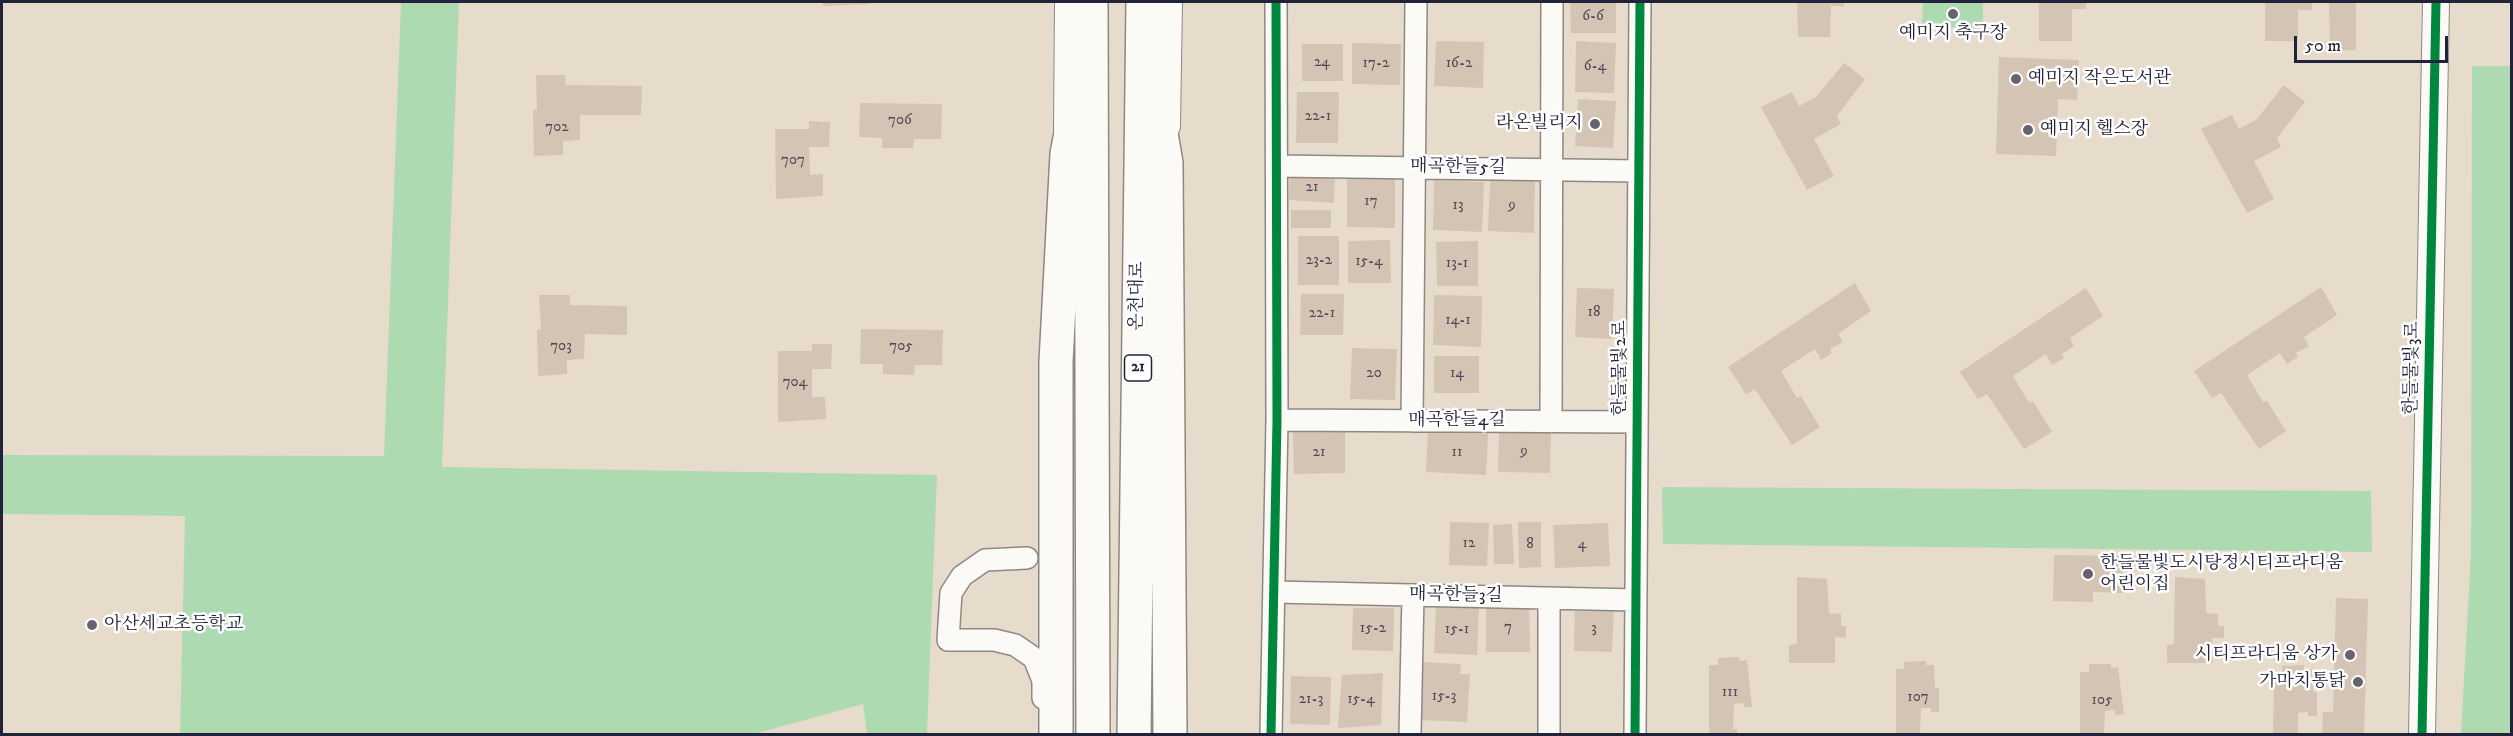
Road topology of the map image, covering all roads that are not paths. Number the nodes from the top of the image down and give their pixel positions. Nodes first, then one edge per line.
1 (1068, 2) edge
2 (1169, 2) edge
3 (1276, 2) edge
4 (1416, 2) edge
5 (1552, 2) edge
6 (1640, 2) edge
7 (2436, 2) edge
8 (1142, 12) edge
9 (1091, 16) edge
10 (1067, 154) junction
11 (1166, 163) junction
12 (1278, 166) junction
13 (1414, 168) junction
14 (1552, 170) junction
15 (1639, 171) junction
16 (1277, 420) junction
17 (1412, 421) junction
18 (1551, 422) junction
19 (1637, 422) junction
20 (1056, 532) junction
21 (1027, 558) junction
22 (1056, 580) junction
23 (1275, 592) junction
24 (1413, 595) junction
25 (1549, 598) junction
26 (1636, 600) junction
27 (1042, 735) edge
28 (1056, 735) edge
29 (1093, 735) edge
30 (1134, 735) edge
31 (1170, 735) edge
32 (1271, 735) edge
33 (1410, 735) edge
34 (1549, 735) edge
35 (1635, 735) edge
36 (2422, 735) edge

1 - 10 street
2 - 11 street
3 - 12 street
4 - 13 street
5 - 14 street
6 - 15 street, 한들물빛2로
7 - 36 street, 한들물빛3로
8 - 11 highway
8 - 30 highway, 온천대로 / 21
9 - 10 highway
9 - 29 highway
10 - 20 highway
11 - 31 highway
12 - 13 street, 매곡한들5길
12 - 16 street
13 - 14 street, 매곡한들5길
13 - 17 street
14 - 15 street, 매곡한들5길
14 - 18 street
15 - 19 street, 한들물빛2로
16 - 17 street, 매곡한들4길
16 - 23 street
17 - 18 street, 매곡한들4길
18 - 19 street, 매곡한들4길
19 - 26 street, 한들물빛2로
20 - 21 street
20 - 22 highway
21 - 22 street
21 - 27 street
22 - 28 highway
23 - 24 street, 매곡한들3길
23 - 32 street
24 - 25 street, 매곡한들3길
24 - 33 street
25 - 26 street, 매곡한들3길
25 - 34 street
26 - 35 street, 한들물빛2로

